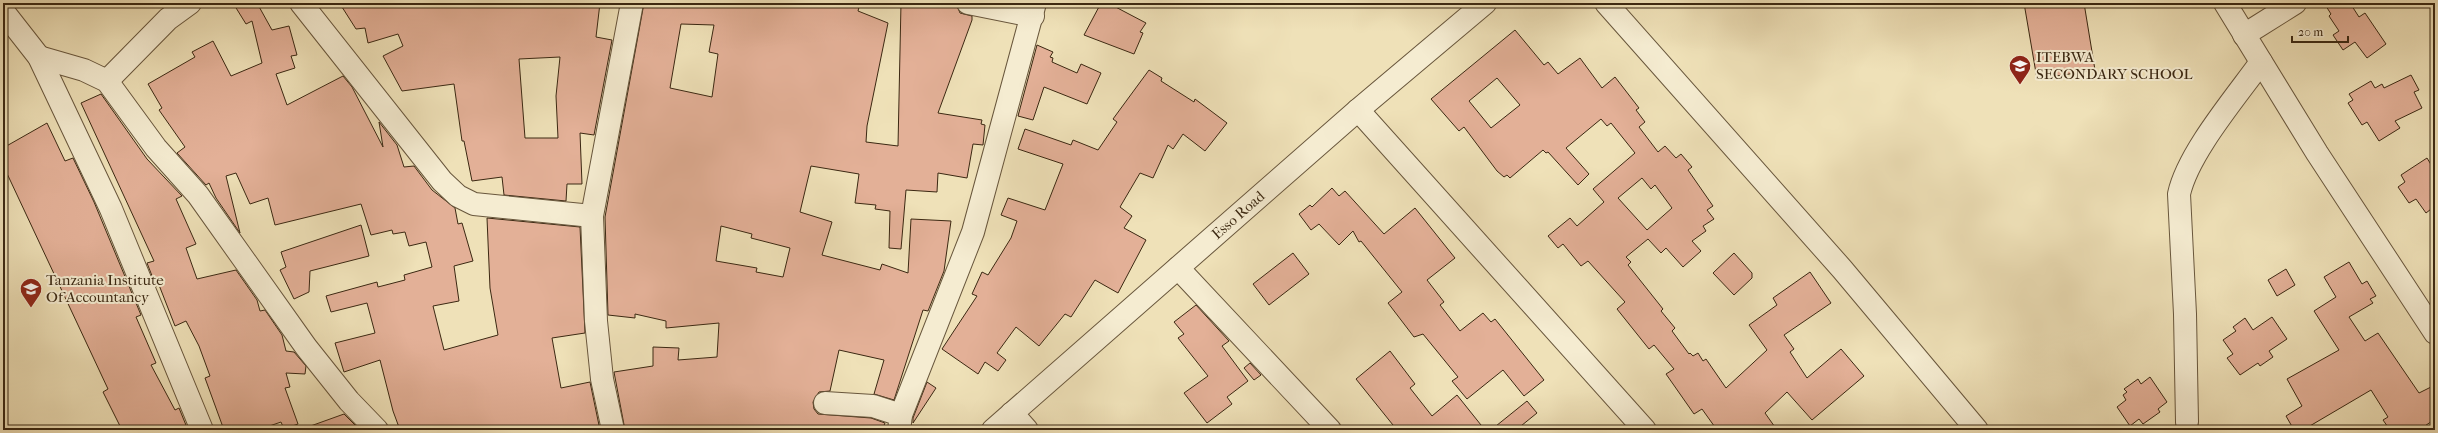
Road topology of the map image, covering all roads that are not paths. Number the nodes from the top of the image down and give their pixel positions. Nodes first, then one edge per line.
1 (190, 3) edge
2 (301, 3) edge
3 (632, 3) edge
4 (968, 3) edge
5 (1485, 3) edge
6 (1606, 3) edge
7 (2225, 3) edge
8 (2295, 3) edge
9 (1034, 9) edge
10 (3, 11) edge
11 (2244, 35) junction
12 (39, 57) junction
13 (2261, 62) junction
14 (107, 81) junction
15 (1358, 110) junction
16 (592, 216) junction
17 (1178, 268) junction
18 (2435, 333) edge
19 (825, 403) dead end
20 (1012, 414) junction
21 (2187, 422) dead end
22 (900, 423) edge
23 (202, 430) edge
24 (377, 430) edge
25 (613, 430) edge
26 (993, 430) edge
27 (1027, 430) edge
28 (1330, 430) edge
29 (1645, 430) edge
30 (1977, 430) edge

1 - 14 street
2 - 16 street
3 - 16 street
4 - 9 street
5 - 15 street, Esso Road
6 - 30 street
7 - 11 street
8 - 11 street
9 - 22 street
10 - 12 street
11 - 13 street
12 - 14 street
12 - 23 street
13 - 18 street
13 - 21 street
14 - 24 street
15 - 17 street, Esso Road
15 - 29 street
16 - 25 street
17 - 20 street, Esso Road
17 - 28 street
19 - 22 street
20 - 26 street, Esso Road
20 - 27 street

